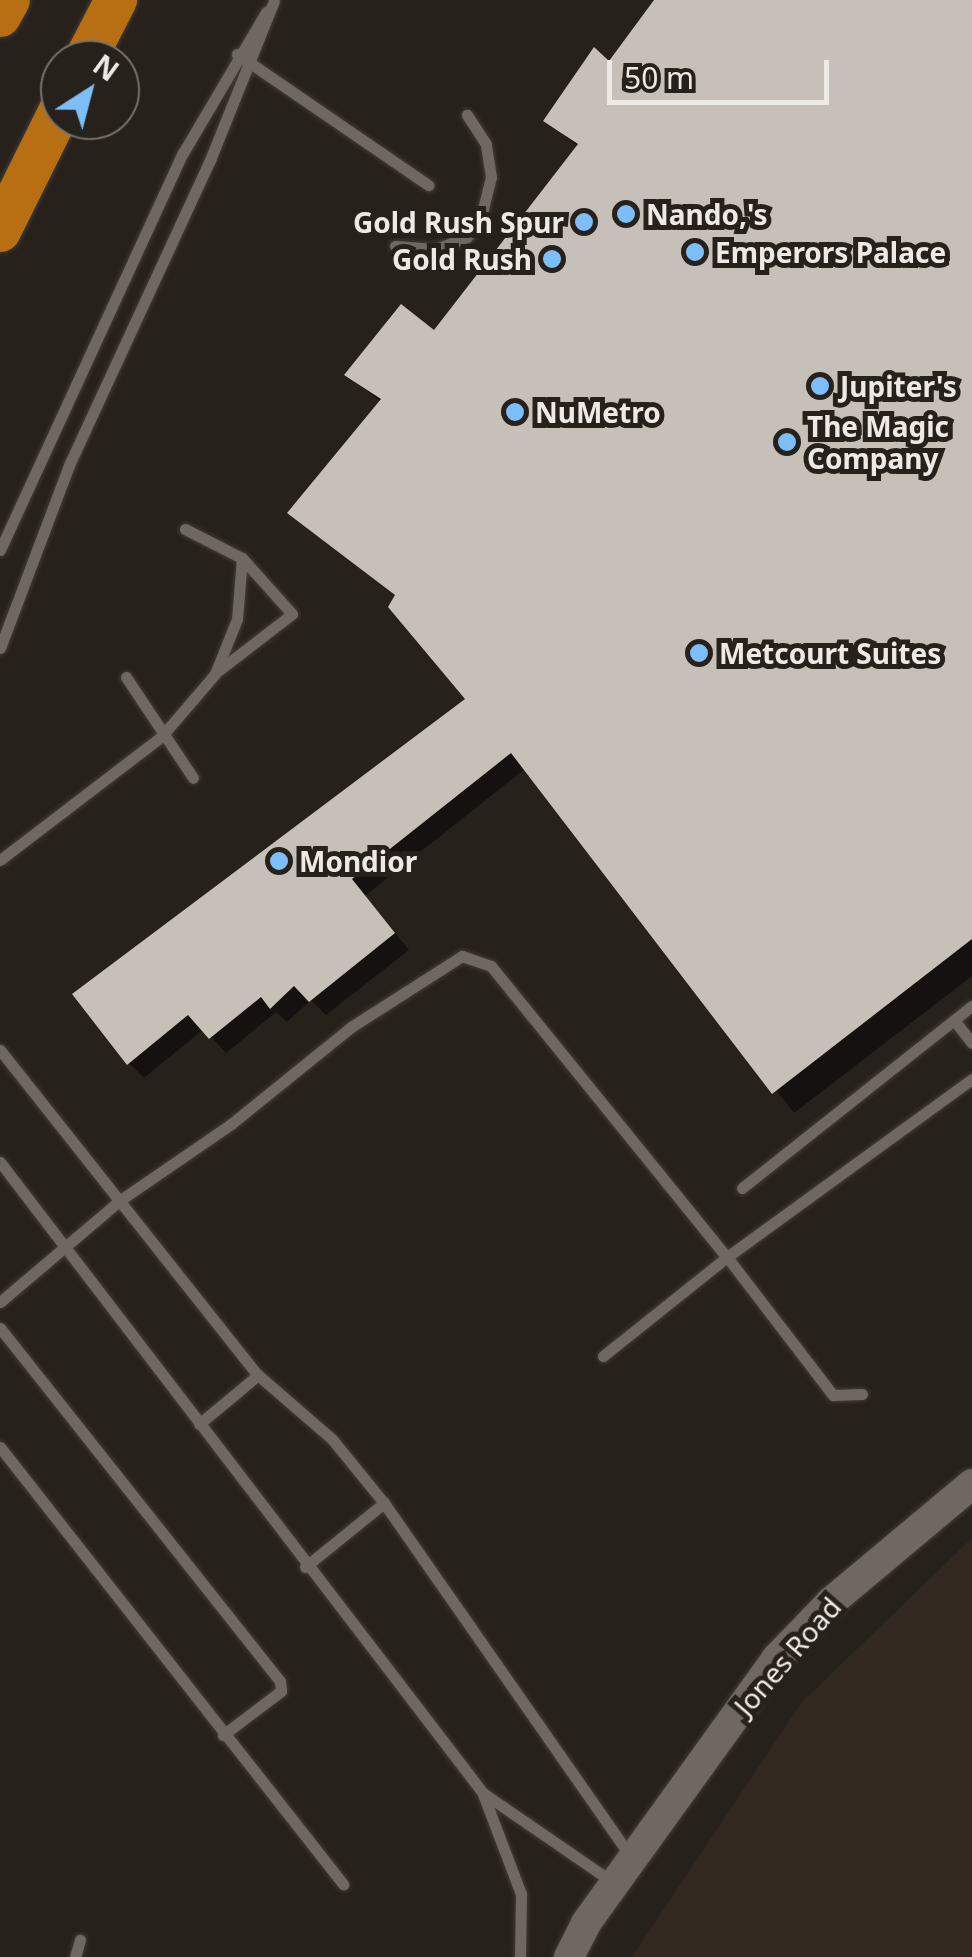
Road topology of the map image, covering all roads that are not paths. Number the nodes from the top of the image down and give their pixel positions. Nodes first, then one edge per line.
1 (9, 0) edge
2 (116, 0) edge
3 (275, 1) edge
4 (0, 16) edge
5 (95, 40) edge
6 (237, 54) junction
7 (254, 62) junction
8 (467, 115) dead end
9 (45, 140) edge
10 (428, 185) dead end
11 (0, 231) edge
12 (395, 246) dead end
13 (185, 528) dead end
14 (0, 550) edge
15 (242, 558) junction
16 (0, 648) edge
17 (214, 674) junction
18 (126, 677) dead end
19 (161, 737) junction
20 (194, 778) dead end
21 (0, 860) edge
22 (972, 1006) edge
23 (954, 1020) junction
24 (972, 1042) edge
25 (0, 1050) edge
26 (972, 1079) edge
27 (0, 1162) edge
28 (742, 1188) dead end
29 (119, 1202) junction
30 (62, 1250) junction
31 (727, 1257) junction
32 (0, 1302) edge
33 (0, 1328) edge
34 (603, 1356) dead end
35 (258, 1375) junction
36 (862, 1394) dead end
37 (199, 1424) junction
38 (0, 1448) edge
39 (972, 1484) edge
40 (384, 1503) junction
41 (305, 1568) junction
42 (223, 1735) junction
43 (483, 1793) junction
44 (633, 1858) junction
45 (614, 1883) junction
46 (342, 1884) dead end
47 (80, 1940) dead end
48 (75, 1957) edge
49 (520, 1957) edge
50 (569, 1957) edge

1 - 4 highway
2 - 5 highway
3 - 6 lane
3 - 7 lane
6 - 7 lane
6 - 14 lane
7 - 10 lane
7 - 16 lane
8 - 12 lane
9 - 11 highway
13 - 15 lane
15 - 17 lane
15 - 17 lane
17 - 19 lane
18 - 19 lane
19 - 20 lane
19 - 21 lane
22 - 23 lane
23 - 24 lane
23 - 28 lane
25 - 29 lane
26 - 31 lane
27 - 30 lane
29 - 30 lane
29 - 31 lane
29 - 35 lane
30 - 32 lane
30 - 37 lane
31 - 34 lane
31 - 36 lane
33 - 42 lane
35 - 37 lane
35 - 40 lane
37 - 41 lane
38 - 42 lane
39 - 44 street, Jones Road
40 - 41 lane
40 - 44 lane
41 - 43 lane
42 - 46 lane
43 - 45 lane
43 - 49 lane
44 - 45 street, Jones Road
45 - 50 street
47 - 48 lane

